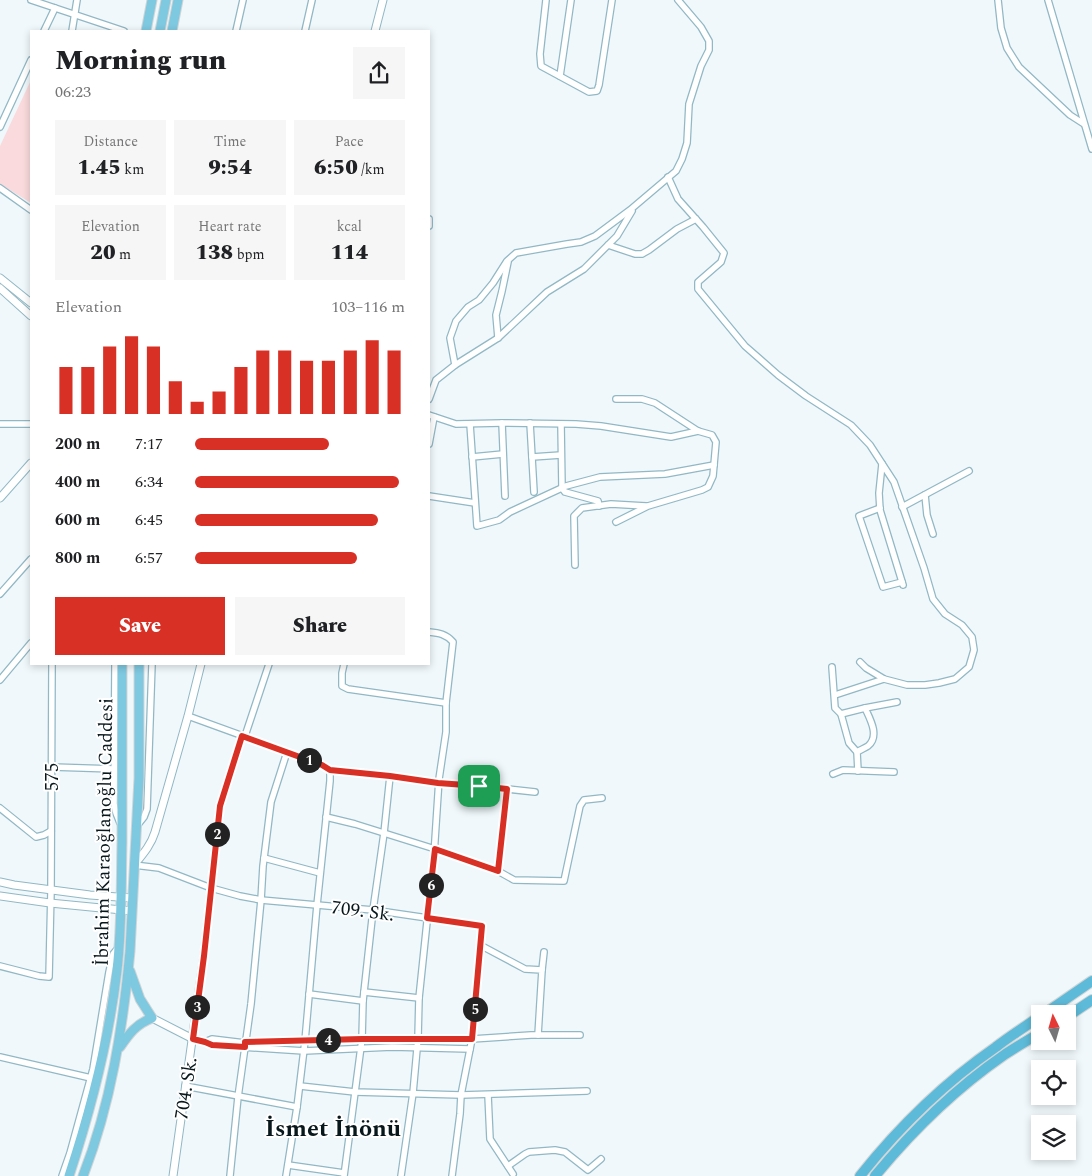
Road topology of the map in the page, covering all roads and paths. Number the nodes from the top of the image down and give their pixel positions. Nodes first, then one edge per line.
1 (31, 0) edge
2 (77, 0) edge
3 (152, 0) edge
4 (166, 0) edge
5 (178, 0) edge
6 (243, 0) edge
7 (312, 0) edge
8 (383, 0) edge
9 (546, 0) edge
10 (571, 0) edge
11 (612, 0) edge
12 (678, 0) edge
13 (998, 0) edge
14 (1048, 0) edge
15 (55, 8) junction
16 (74, 15) junction
17 (44, 30) edge
18 (72, 30) edge
19 (121, 30) edge
20 (146, 30) edge
21 (160, 30) edge
22 (172, 30) edge
23 (236, 30) edge
24 (305, 30) edge
25 (375, 30) edge
26 (30, 62) edge
27 (560, 76) junction
28 (1084, 124) junction
29 (0, 127) edge
30 (1092, 149) edge
31 (668, 177) junction
32 (0, 188) edge
33 (635, 206) junction
34 (30, 209) edge
35 (696, 219) junction
36 (608, 244) junction
37 (508, 260) junction
38 (0, 278) edge
39 (0, 289) edge
40 (0, 293) edge
41 (30, 303) edge
42 (30, 315) edge
43 (498, 338) junction
44 (455, 365) junction
45 (430, 396) edge
46 (616, 399) dead end
47 (432, 416) edge
48 (502, 423) junction
49 (530, 423) junction
50 (0, 424) edge
51 (30, 424) edge
52 (470, 424) junction
53 (561, 424) junction
54 (698, 431) junction
55 (430, 435) edge
56 (503, 454) junction
57 (561, 455) junction
58 (472, 457) junction
59 (532, 457) junction
60 (30, 464) edge
61 (882, 464) junction
62 (714, 465) junction
63 (968, 471) dead end
64 (562, 488) junction
65 (534, 492) dead end
66 (925, 495) junction
67 (430, 496) edge
68 (505, 496) dead end
69 (0, 498) edge
70 (475, 503) junction
71 (598, 506) junction
72 (648, 506) junction
73 (902, 507) junction
74 (880, 508) junction
75 (616, 522) dead end
76 (933, 534) dead end
77 (30, 560) edge
78 (574, 565) dead end
79 (0, 594) edge
80 (430, 632) edge
81 (30, 645) edge
82 (860, 662) dead end
83 (52, 665) edge
84 (115, 665) edge
85 (122, 665) edge
86 (139, 665) edge
87 (152, 665) edge
88 (200, 665) edge
89 (269, 665) edge
90 (344, 665) edge
91 (832, 666) dead end
92 (884, 679) junction
93 (0, 680) edge
94 (835, 696) junction
95 (897, 702) dead end
96 (446, 703) junction
97 (865, 708) junction
98 (841, 714) junction
99 (188, 716) junction
100 (243, 736) junction
101 (286, 752) junction
102 (857, 752) junction
103 (52, 767) junction
104 (114, 769) junction
105 (330, 770) junction
106 (858, 771) junction
107 (894, 772) dead end
108 (834, 774) dead end
109 (390, 776) junction
110 (438, 783) junction
111 (507, 789) junction
112 (535, 792) dead end
113 (602, 798) dead end
114 (0, 808) edge
115 (326, 817) junction
116 (122, 824) junction
117 (136, 827) junction
118 (51, 830) junction
119 (384, 833) junction
120 (435, 849) junction
121 (264, 858) junction
122 (134, 865) junction
123 (498, 871) junction
124 (320, 872) junction
125 (0, 882) edge
126 (211, 888) junction
127 (51, 890) junction
128 (0, 896) edge
129 (121, 897) junction
130 (132, 898) junction
131 (261, 900) junction
132 (50, 903) junction
133 (317, 905) junction
134 (121, 910) junction
135 (373, 910) junction
136 (132, 911) junction
137 (427, 918) junction
138 (480, 945) junction
139 (120, 946) junction
140 (544, 952) dead end
141 (0, 966) edge
142 (129, 966) junction
143 (542, 970) junction
144 (1092, 981) edge
145 (364, 992) junction
146 (309, 994) junction
147 (419, 998) junction
148 (1092, 1000) edge
149 (363, 1001) junction
150 (1057, 1005) edge
151 (1076, 1011) edge
152 (152, 1018) junction
153 (1031, 1022) edge
154 (538, 1035) junction
155 (580, 1035) dead end
156 (418, 1038) junction
157 (193, 1039) junction
158 (362, 1039) junction
159 (472, 1039) junction
160 (1031, 1039) edge
161 (305, 1041) junction
162 (245, 1045) junction
163 (361, 1048) junction
164 (417, 1048) junction
165 (470, 1049) junction
166 (304, 1051) junction
167 (117, 1052) junction
168 (0, 1057) edge
169 (91, 1078) junction
170 (185, 1086) junction
171 (300, 1086) junction
172 (587, 1091) dead end
173 (355, 1092) junction
174 (413, 1093) junction
175 (461, 1095) junction
176 (488, 1095) junction
177 (238, 1097) junction
178 (297, 1107) junction
179 (601, 1159) dead end
180 (288, 1165) junction
181 (508, 1166) junction
182 (344, 1175) edge
183 (512, 1175) edge
184 (62, 1176) edge
185 (69, 1176) edge
186 (83, 1176) edge
187 (173, 1176) edge
188 (230, 1176) edge
189 (286, 1176) edge
190 (401, 1176) edge
191 (452, 1176) edge
192 (860, 1176) edge
193 (875, 1176) edge

1 - 15 street
2 - 16 street
3 - 20 highway
4 - 21 highway
5 - 22 highway
6 - 23 street
7 - 24 street
8 - 25 street
9 - 27 street
10 - 27 street
11 - 27 street
12 - 31 street
13 - 28 street
14 - 28 street
15 - 16 street
15 - 17 street
16 - 18 street
16 - 19 street
26 - 29 street
28 - 30 street
31 - 33 street
31 - 35 street
32 - 34 street
33 - 36 street
33 - 37 street
35 - 36 street
35 - 61 street
36 - 43 street
37 - 43 street
37 - 44 street
38 - 41 street
39 - 40 street
39 - 42 street
43 - 44 street
44 - 45 street
46 - 54 street
47 - 52 street
47 - 55 street
48 - 49 street
48 - 52 street
48 - 56 street
49 - 53 street
49 - 59 street
50 - 51 street
52 - 58 street
53 - 54 street
53 - 57 street
54 - 62 street
56 - 58 street
56 - 68 street
57 - 59 street
57 - 64 street
58 - 70 street
59 - 65 street
60 - 69 street
61 - 73 street
61 - 74 street
62 - 64 street
62 - 72 street
63 - 66 street
64 - 70 street
64 - 71 street
66 - 73 street
66 - 76 street
67 - 70 street
71 - 72 street
71 - 78 street
72 - 75 street
73 - 92 street
74 - 74 street
77 - 79 street
80 - 96 street
81 - 93 street
82 - 92 street
83 - 103 street, 575
84 - 104 street
85 - 116 highway, İbrahim Karaoğlanoğlu Caddesi
86 - 117 highway, İbrahim Karaoğlanoğlu Caddesi
87 - 117 street
88 - 99 street
89 - 100 street
90 - 96 street
91 - 94 street
92 - 94 street
94 - 98 street
95 - 97 street
96 - 110 street
97 - 98 street
97 - 102 street
98 - 102 street
99 - 100 street
99 - 122 street
100 - 101 street
100 - 126 street, 704. Sk.
101 - 105 street
101 - 121 street
102 - 106 street
103 - 104 street
103 - 118 street, 575
104 - 116 street
105 - 109 street
105 - 115 street
106 - 107 street
106 - 108 street
109 - 110 street
109 - 119 street
110 - 111 street
110 - 120 street
111 - 112 street
111 - 123 street
113 - 123 street
114 - 118 street
115 - 119 street
115 - 124 street
116 - 129 highway, İbrahim Karaoğlanoğlu Caddesi
117 - 122 highway, İbrahim Karaoğlanoğlu Caddesi
118 - 127 street, 575
119 - 120 street
119 - 135 street
120 - 123 street
120 - 137 street
121 - 124 street
121 - 131 street
122 - 126 street, 709. Sk.
122 - 130 highway, İbrahim Karaoğlanoğlu Caddesi
124 - 133 street
125 - 127 street
126 - 131 street, 709. Sk.
126 - 157 street, 704. Sk.
127 - 129 street
127 - 132 street, 575
128 - 132 street
129 - 130 street
129 - 134 highway, İbrahim Karaoğlanoğlu Caddesi
130 - 136 highway, İbrahim Karaoğlanoğlu Caddesi
131 - 133 street, 709. Sk.
131 - 162 street
132 - 134 street
132 - 141 street, 575
133 - 135 street, 709. Sk.
133 - 146 street
134 - 136 street
134 - 139 highway, İbrahim Karaoğlanoğlu Caddesi
135 - 137 street, 709. Sk.
135 - 145 street
136 - 142 highway, İbrahim Karaoğlanoğlu Caddesi
137 - 138 street, 709. Sk.
137 - 147 street
138 - 143 street
138 - 159 street, 709. Sk.
139 - 169 street
139 - 185 highway, İbrahim Karaoğlanoğlu Caddesi
140 - 143 street
142 - 152 highway
142 - 167 highway, İbrahim Karaoğlanoğlu Caddesi
143 - 154 street
144 - 150 highway
145 - 147 street
145 - 149 street
146 - 149 street
146 - 161 street
147 - 156 street
148 - 151 highway
149 - 158 street
152 - 157 street
152 - 167 highway
153 - 192 highway
154 - 155 street
154 - 159 street
156 - 158 street
156 - 159 street
156 - 164 street
157 - 162 street
157 - 170 street, 704. Sk.
158 - 161 street
158 - 163 street
159 - 165 street, 709. Sk.
160 - 193 highway
161 - 162 street
161 - 166 street
162 - 166 street
162 - 177 street
163 - 164 street
163 - 166 street
163 - 173 street
164 - 165 street
164 - 174 street
165 - 175 street, 709. Sk.
166 - 171 street
167 - 186 highway, İbrahim Karaoğlanoğlu Caddesi
168 - 169 street
169 - 184 street
170 - 177 street
170 - 187 street, 704. Sk.
171 - 173 street
171 - 178 street
172 - 176 street
173 - 174 street
173 - 182 street
174 - 175 street
174 - 190 street
175 - 176 street
175 - 191 street, 709. Sk.
176 - 181 street
177 - 178 street
177 - 188 street
178 - 180 street
179 - 181 street
180 - 182 street
180 - 189 street
181 - 183 street

